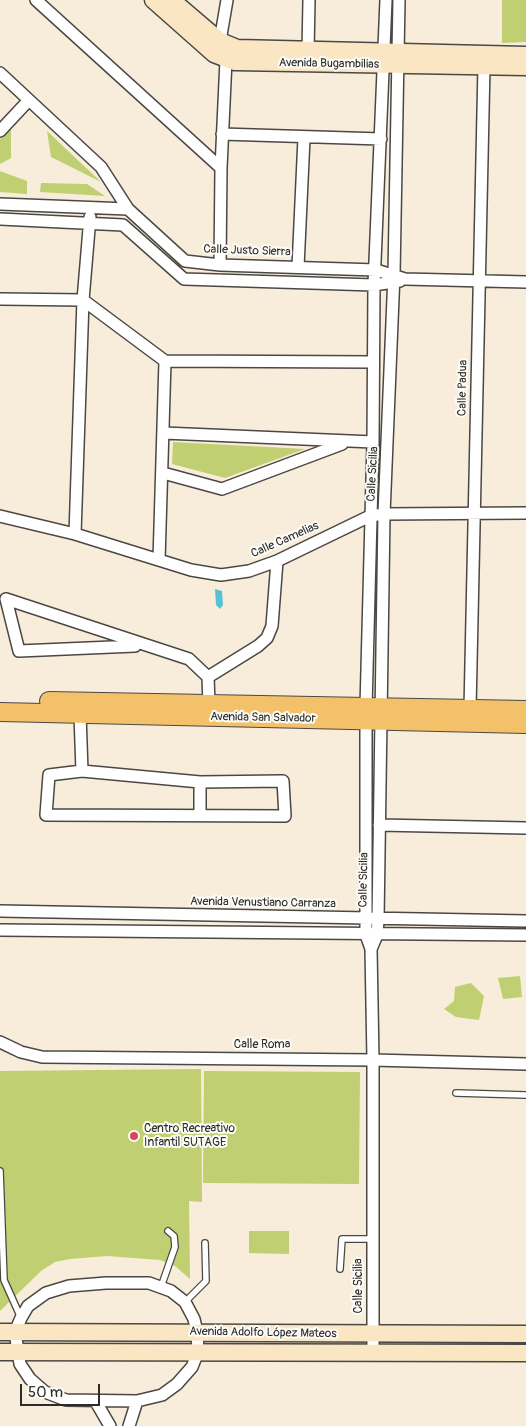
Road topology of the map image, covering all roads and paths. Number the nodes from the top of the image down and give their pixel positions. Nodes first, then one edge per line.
1 (36, 0) edge
2 (153, 0) edge
3 (172, 0) edge
4 (227, 0) edge
5 (309, 0) edge
6 (386, 0) edge
7 (399, 0) edge
8 (220, 42) junction
9 (308, 51) junction
10 (526, 55) edge
11 (391, 59) junction
12 (226, 60) junction
13 (484, 66) junction
14 (526, 67) edge
15 (0, 73) edge
16 (29, 100) junction
17 (0, 131) edge
18 (222, 134) junction
19 (304, 138) junction
20 (381, 139) junction
21 (221, 168) junction
22 (0, 204) edge
23 (91, 208) junction
24 (128, 209) junction
25 (0, 219) edge
26 (89, 223) junction
27 (220, 265) junction
28 (298, 267) junction
29 (376, 270) junction
30 (397, 279) junction
31 (479, 282) junction
32 (526, 282) edge
33 (374, 285) junction
34 (0, 299) edge
35 (83, 300) junction
36 (165, 361) junction
37 (373, 362) junction
38 (164, 433) junction
39 (348, 442) junction
40 (373, 442) junction
41 (163, 473) junction
42 (474, 512) junction
43 (526, 513) edge
44 (384, 514) junction
45 (0, 516) edge
46 (370, 516) junction
47 (75, 534) junction
48 (159, 560) junction
49 (277, 561) junction
50 (143, 646) junction
51 (208, 677) junction
52 (0, 700) edge
53 (209, 704) junction
54 (470, 709) junction
55 (526, 710) edge
56 (0, 712) edge
57 (80, 714) junction
58 (373, 714) junction
59 (526, 724) edge
60 (82, 771) junction
61 (200, 782) junction
62 (200, 814) junction
63 (379, 825) junction
64 (526, 828) edge
65 (0, 911) edge
66 (372, 919) junction
67 (526, 921) edge
68 (0, 930) edge
69 (372, 935) junction
70 (526, 935) edge
71 (0, 1041) edge
72 (373, 1060) junction
73 (526, 1064) edge
74 (456, 1093) dead end
75 (526, 1095) edge
76 (0, 1170) edge
77 (168, 1231) dead end
78 (373, 1238) junction
79 (204, 1243) dead end
80 (2, 1262) edge
81 (340, 1268) dead end
82 (161, 1287) junction
83 (185, 1302) junction
84 (12, 1327) edge
85 (197, 1332) junction
86 (526, 1334) edge
87 (373, 1335) junction
88 (8, 1352) edge
89 (198, 1352) junction
90 (373, 1353) junction
91 (526, 1353) edge
92 (137, 1401) junction
93 (96, 1402) junction
94 (110, 1426) edge
95 (129, 1426) edge

1 - 21 street
2 - 12 main road, Avenida Bugambilias
3 - 8 main road, Avenida Bugambilias
4 - 8 street
5 - 9 street
6 - 11 street, Calle Sicilia
7 - 11 street, Calle Sicilia
8 - 9 main road, Avenida Bugambilias
9 - 11 main road, Avenida Bugambilias
10 - 11 main road, Avenida Bugambilias
11 - 12 main road, Avenida Bugambilias
11 - 13 main road, Avenida Bugambilias
11 - 20 street, Calle Sicilia
11 - 30 street, Calle Sicilia
12 - 18 street
13 - 14 main road, Avenida Bugambilias
13 - 31 street, Calle Padua
15 - 16 street, Calle Justo Sierra
16 - 17 street
16 - 24 street, Calle Justo Sierra
18 - 19 street
18 - 21 street
19 - 20 street
19 - 28 street
20 - 29 street, Calle Sicilia
21 - 27 street
22 - 23 street
23 - 24 street
23 - 26 street
24 - 27 street, Calle Justo Sierra
25 - 26 street
26 - 33 street
26 - 35 street
27 - 28 street, Calle Justo Sierra
28 - 29 street, Calle Justo Sierra
29 - 30 street, Calle Justo Sierra
29 - 33 street, Calle Sicilia
30 - 31 street
30 - 33 street
30 - 44 street, Calle Sicilia
31 - 32 street
31 - 42 street, Calle Padua
33 - 37 street, Calle Sicilia
34 - 35 street
35 - 36 street
35 - 47 street
36 - 37 street
36 - 38 street
37 - 40 street, Calle Sicilia
38 - 39 street
38 - 41 street
39 - 40 street
39 - 41 street
40 - 46 street, Calle Sicilia
41 - 48 street
42 - 43 street, Calle Camelias
42 - 44 street, Calle Camelias
42 - 54 street, Calle Padua
44 - 46 street, Calle Camelias
44 - 58 street, Calle Sicilia
45 - 47 street, Calle Camelias
46 - 49 street, Calle Camelias
46 - 58 street, Calle Sicilia
47 - 48 street, Calle Camelias
48 - 49 street, Calle Camelias
49 - 51 street
50 - 50 street
50 - 51 street
51 - 53 street
52 - 53 main road, Avenida San Salvador
53 - 58 main road, Avenida San Salvador
54 - 55 main road, Avenida San Salvador
54 - 58 main road, Avenida San Salvador
56 - 57 main road, Avenida San Salvador
57 - 58 main road, Avenida San Salvador
57 - 60 street
58 - 59 main road, Avenida San Salvador
58 - 63 street, Calle Sicilia
58 - 66 street, Calle Sicilia
60 - 61 street
60 - 62 street
61 - 62 street
61 - 62 street
63 - 64 street
63 - 66 street, Calle Sicilia
65 - 66 street, Avenida Venustiano Carranza
66 - 67 street, Avenida Venustiano Carranza
66 - 69 street, Calle Sicilia
68 - 69 street
69 - 70 street
69 - 72 street, Calle Sicilia
71 - 72 street, Calle Roma
72 - 73 street, Calle Roma
72 - 78 street, Calle Sicilia
74 - 75 lane
76 - 80 lane
77 - 82 lane
78 - 81 lane
78 - 87 street, Calle Sicilia
79 - 83 lane
80 - 84 lane
82 - 83 street
82 - 84 street
83 - 85 street
84 - 85 main road, Avenida Adolfo López Mateos
84 - 88 street
85 - 87 main road, Avenida Adolfo López Mateos
85 - 89 street
86 - 87 main road, Avenida Adolfo López Mateos
87 - 90 street, Calle Sicilia
88 - 89 main road, Avenida Adolfo López Mateos
88 - 93 street
89 - 90 main road, Avenida Adolfo López Mateos
89 - 92 street
90 - 91 main road, Avenida Adolfo López Mateos
92 - 93 street
92 - 95 street
93 - 94 street

